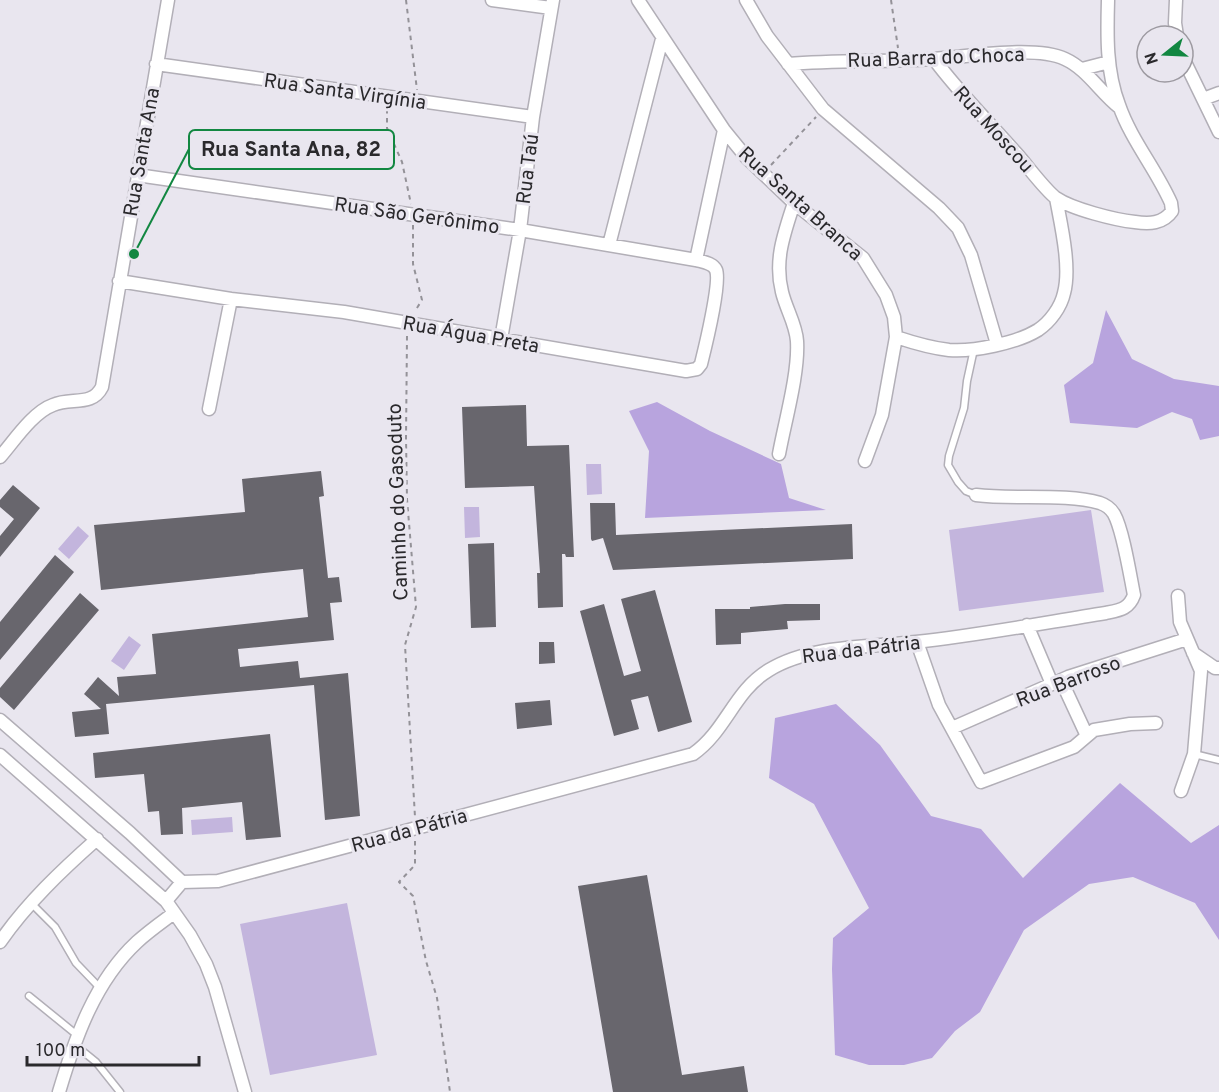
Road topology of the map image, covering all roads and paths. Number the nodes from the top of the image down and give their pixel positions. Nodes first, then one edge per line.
1 (168, 0) edge
2 (406, 0) edge
3 (492, 0) edge
4 (638, 0) edge
5 (746, 0) edge
6 (891, 0) edge
7 (1108, 0) edge
8 (1176, 0) edge
9 (552, 4) edge
10 (1175, 24) edge
11 (662, 39) junction
12 (934, 59) junction
13 (899, 60) junction
14 (1108, 62) junction
15 (156, 64) junction
16 (788, 64) junction
17 (1082, 69) junction
18 (1195, 83) edge
19 (417, 90) dead end
20 (1219, 93) edge
21 (388, 97) junction
22 (1203, 99) junction
23 (1119, 107) junction
24 (823, 109) junction
25 (533, 117) junction
26 (724, 130) junction
27 (1219, 132) edge
28 (763, 174) junction
29 (137, 176) junction
30 (1056, 198) junction
31 (794, 203) junction
32 (412, 214) junction
33 (520, 230) junction
34 (609, 245) junction
35 (696, 260) junction
36 (119, 281) junction
37 (231, 299) junction
38 (408, 323) junction
39 (896, 337) junction
40 (501, 339) junction
41 (997, 344) junction
42 (974, 349) junction
43 (209, 409) dead end
44 (779, 454) dead end
45 (0, 457) edge
46 (865, 461) dead end
47 (976, 495) joint
48 (1179, 596) dead end
49 (1027, 625) junction
50 (1187, 639) junction
51 (917, 642) junction
52 (1193, 653) junction
53 (1219, 668) edge
54 (1057, 682) junction
55 (0, 720) edge
56 (1156, 723) dead end
57 (952, 728) junction
58 (1087, 735) junction
59 (1194, 754) junction
60 (0, 755) edge
61 (1219, 760) edge
62 (1181, 791) dead end
63 (416, 828) junction
64 (97, 838) junction
65 (182, 882) junction
66 (166, 901) junction
67 (32, 904) junction
68 (174, 913) junction
69 (0, 942) edge
70 (100, 988) junction
71 (29, 996) dead end
72 (75, 1039) junction
73 (58, 1092) edge
74 (120, 1092) edge
75 (245, 1092) edge
76 (450, 1092) edge

1 - 15 street, Rua Santa Ana
2 - 19 path
3 - 9 street
4 - 11 street, Rua Santa Branca
5 - 16 street
6 - 13 path
7 - 14 street
8 - 10 street
9 - 25 street, Rua Taú
11 - 26 street, Rua Santa Branca
11 - 34 street
12 - 13 street, Rua Barra do Choca
12 - 17 street, Rua Barra do Choca
12 - 30 street, Rua Moscou
13 - 16 street, Rua Barra do Choca
14 - 17 street
14 - 23 street
15 - 21 street, Rua Santa Virgínia
15 - 29 street, Rua Santa Ana
16 - 24 street
17 - 23 street, Rua Barra do Choca
18 - 22 street
20 - 22 street
21 - 25 street, Rua Santa Virgínia
21 - 32 path, Caminho do Gasoduto
22 - 27 street
23 - 30 street
24 - 28 path
24 - 41 street
25 - 33 street, Rua Taú
26 - 28 street, Rua Santa Branca
26 - 35 street
28 - 31 street, Rua Santa Branca
29 - 32 street, Rua São Gerônimo
29 - 36 street, Rua Santa Ana
30 - 41 street
31 - 39 street, Rua Santa Branca
31 - 44 street
32 - 33 street, Rua São Gerônimo
32 - 38 path, Caminho do Gasoduto
33 - 34 street, Rua São Gerônimo
33 - 40 street, Rua Taú
34 - 35 street, Rua São Gerônimo
35 - 40 street, Rua Água Preta
36 - 37 street, Rua Água Preta
36 - 45 street, Rua Santa Ana
37 - 38 street, Rua Água Preta
37 - 43 street
38 - 40 street, Rua Água Preta
38 - 63 path, Caminho do Gasoduto
39 - 42 street
39 - 46 street, Rua Santa Branca
41 - 42 street
42 - 47 lane
47 - 49 street, Rua da Pátria
48 - 50 street
49 - 51 street, Rua da Pátria
49 - 54 street
50 - 52 street
50 - 54 street, Rua Barroso
51 - 57 street
51 - 63 street, Rua da Pátria
52 - 53 street
52 - 59 street
54 - 57 street, Rua Barroso
54 - 58 street
55 - 65 street
56 - 58 street
57 - 58 street
59 - 61 lane
59 - 62 street
60 - 64 street
63 - 65 street, Rua da Pátria
63 - 76 path, Caminho do Gasoduto
64 - 66 street
64 - 67 street
65 - 66 street
66 - 68 street
67 - 69 street
67 - 70 lane
68 - 70 street
68 - 75 street
70 - 72 street
71 - 72 lane
72 - 73 street
72 - 74 lane

